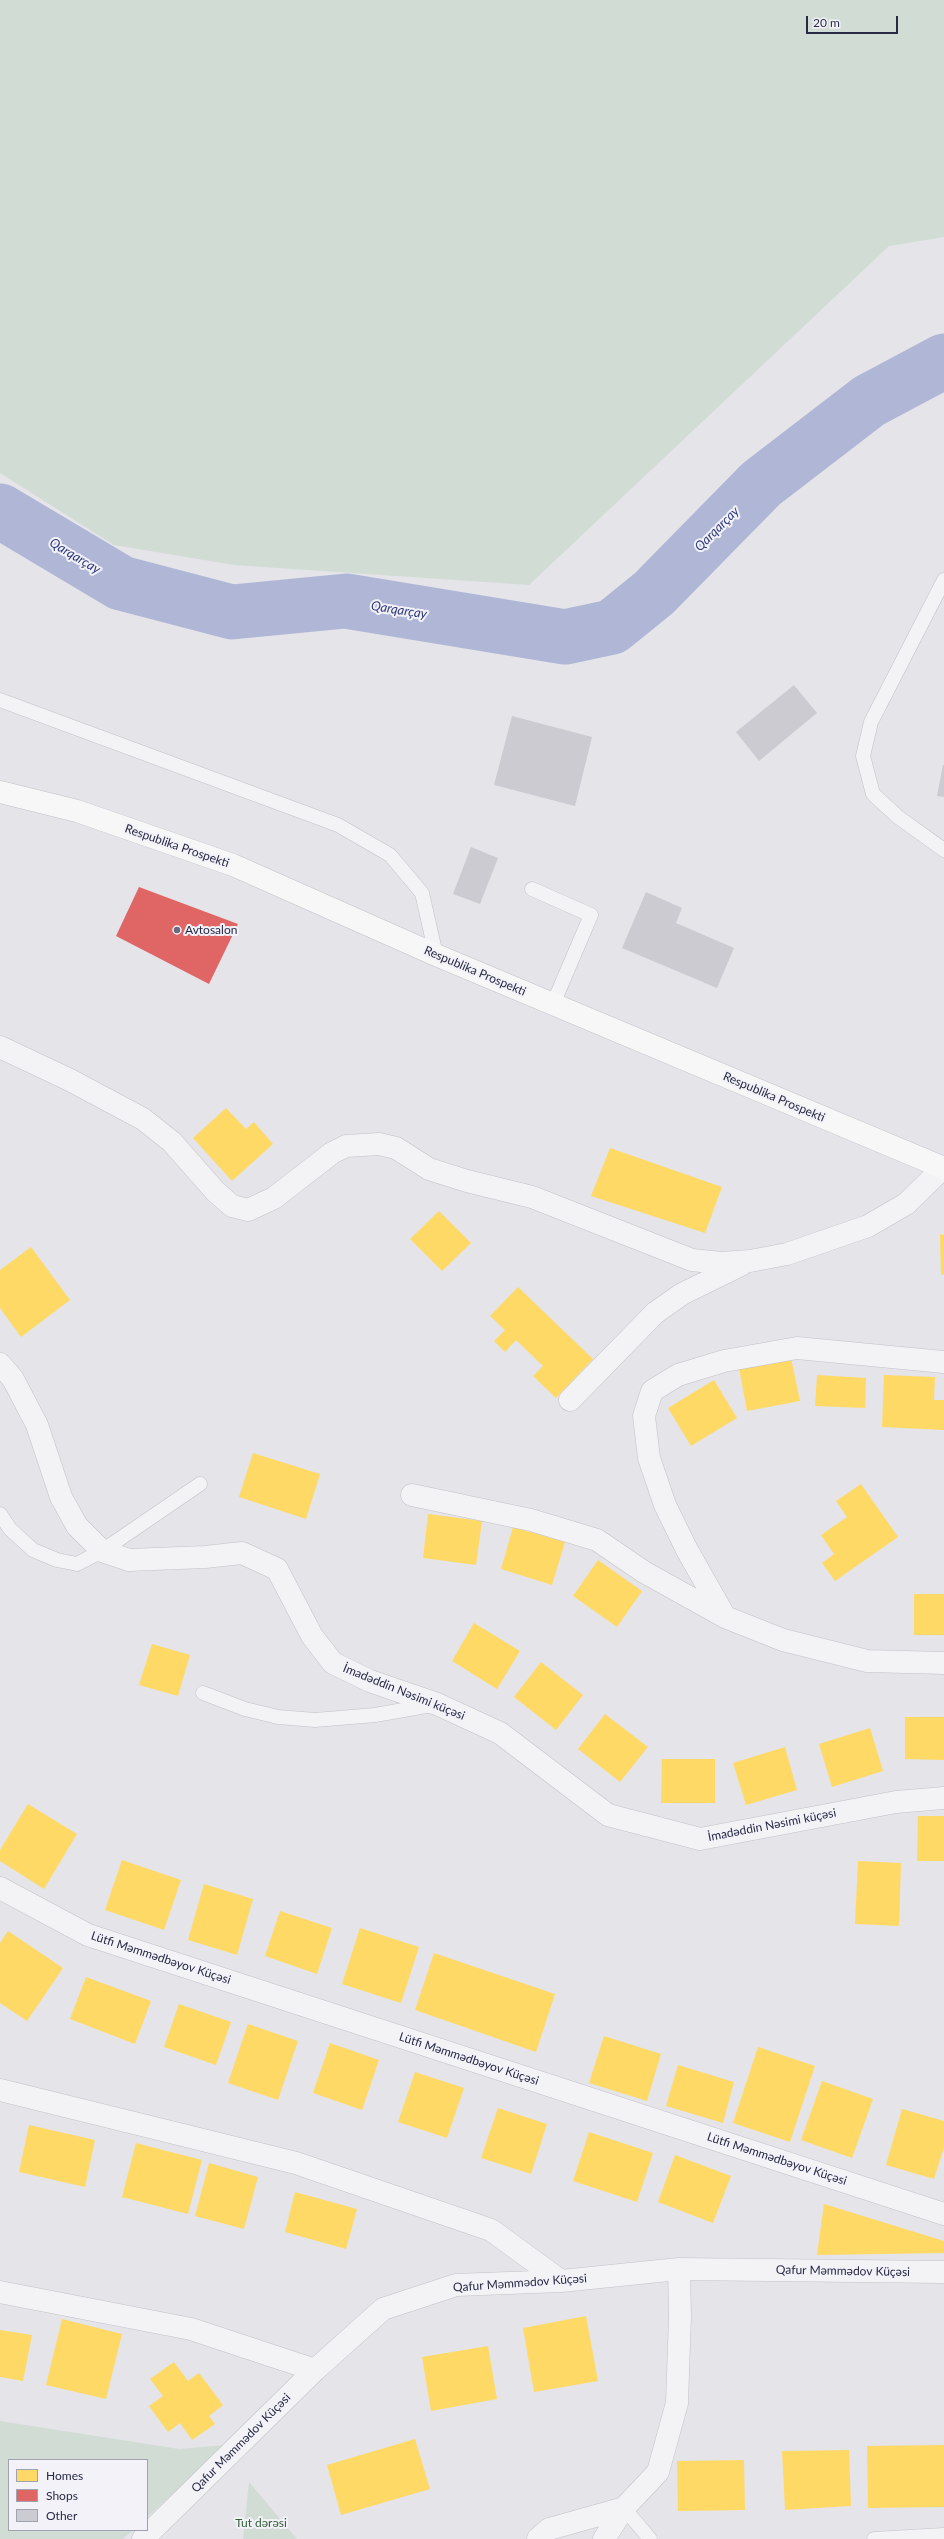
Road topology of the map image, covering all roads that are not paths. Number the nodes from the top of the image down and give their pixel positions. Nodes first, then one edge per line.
1 (944, 580) edge
2 (0, 700) edge
3 (0, 792) edge
4 (944, 850) edge
5 (532, 889) dead end
6 (436, 955) junction
7 (553, 1004) junction
8 (0, 1047) edge
9 (943, 1168) edge
10 (750, 1261) junction
11 (944, 1362) edge
12 (0, 1364) edge
13 (570, 1400) dead end
14 (200, 1484) dead end
15 (412, 1495) dead end
16 (0, 1514) edge
17 (102, 1551) junction
18 (725, 1617) junction
19 (944, 1663) edge
20 (203, 1693) dead end
21 (437, 1704) junction
22 (944, 1798) edge
23 (0, 1888) edge
24 (0, 2090) edge
25 (944, 2214) edge
26 (679, 2269) junction
27 (944, 2272) edge
28 (561, 2281) junction
29 (0, 2292) edge
30 (315, 2370) junction
31 (624, 2508) junction
32 (944, 2535) edge
33 (143, 2539) edge
34 (538, 2539) edge
35 (604, 2539) edge
36 (650, 2539) edge
37 (874, 2539) edge

1 - 4 lane
2 - 6 lane
3 - 6 main road, Respublika Prospekti
5 - 7 lane
6 - 7 main road, Respublika Prospekti
7 - 9 main road, Respublika Prospekti
8 - 10 street
9 - 10 street
10 - 13 street
11 - 18 street
12 - 17 street, İmadəddin Nəsimi küçəsi
14 - 17 lane
15 - 18 street
16 - 17 lane
17 - 21 street, İmadəddin Nəsimi küçəsi
18 - 19 street
20 - 21 lane
21 - 22 street, İmadəddin Nəsimi küçəsi
23 - 25 street, Lütfi Məmmədbəyov Küçəsi
24 - 28 street
26 - 27 street, Qafur Məmmədov Küçəsi
26 - 28 street, Qafur Məmmədov Küçəsi
26 - 31 street
28 - 30 street, Qafur Məmmədov Küçəsi
29 - 30 street
30 - 33 street, Qafur Məmmədov Küçəsi
31 - 34 street
31 - 35 street
31 - 36 lane
32 - 37 lane

